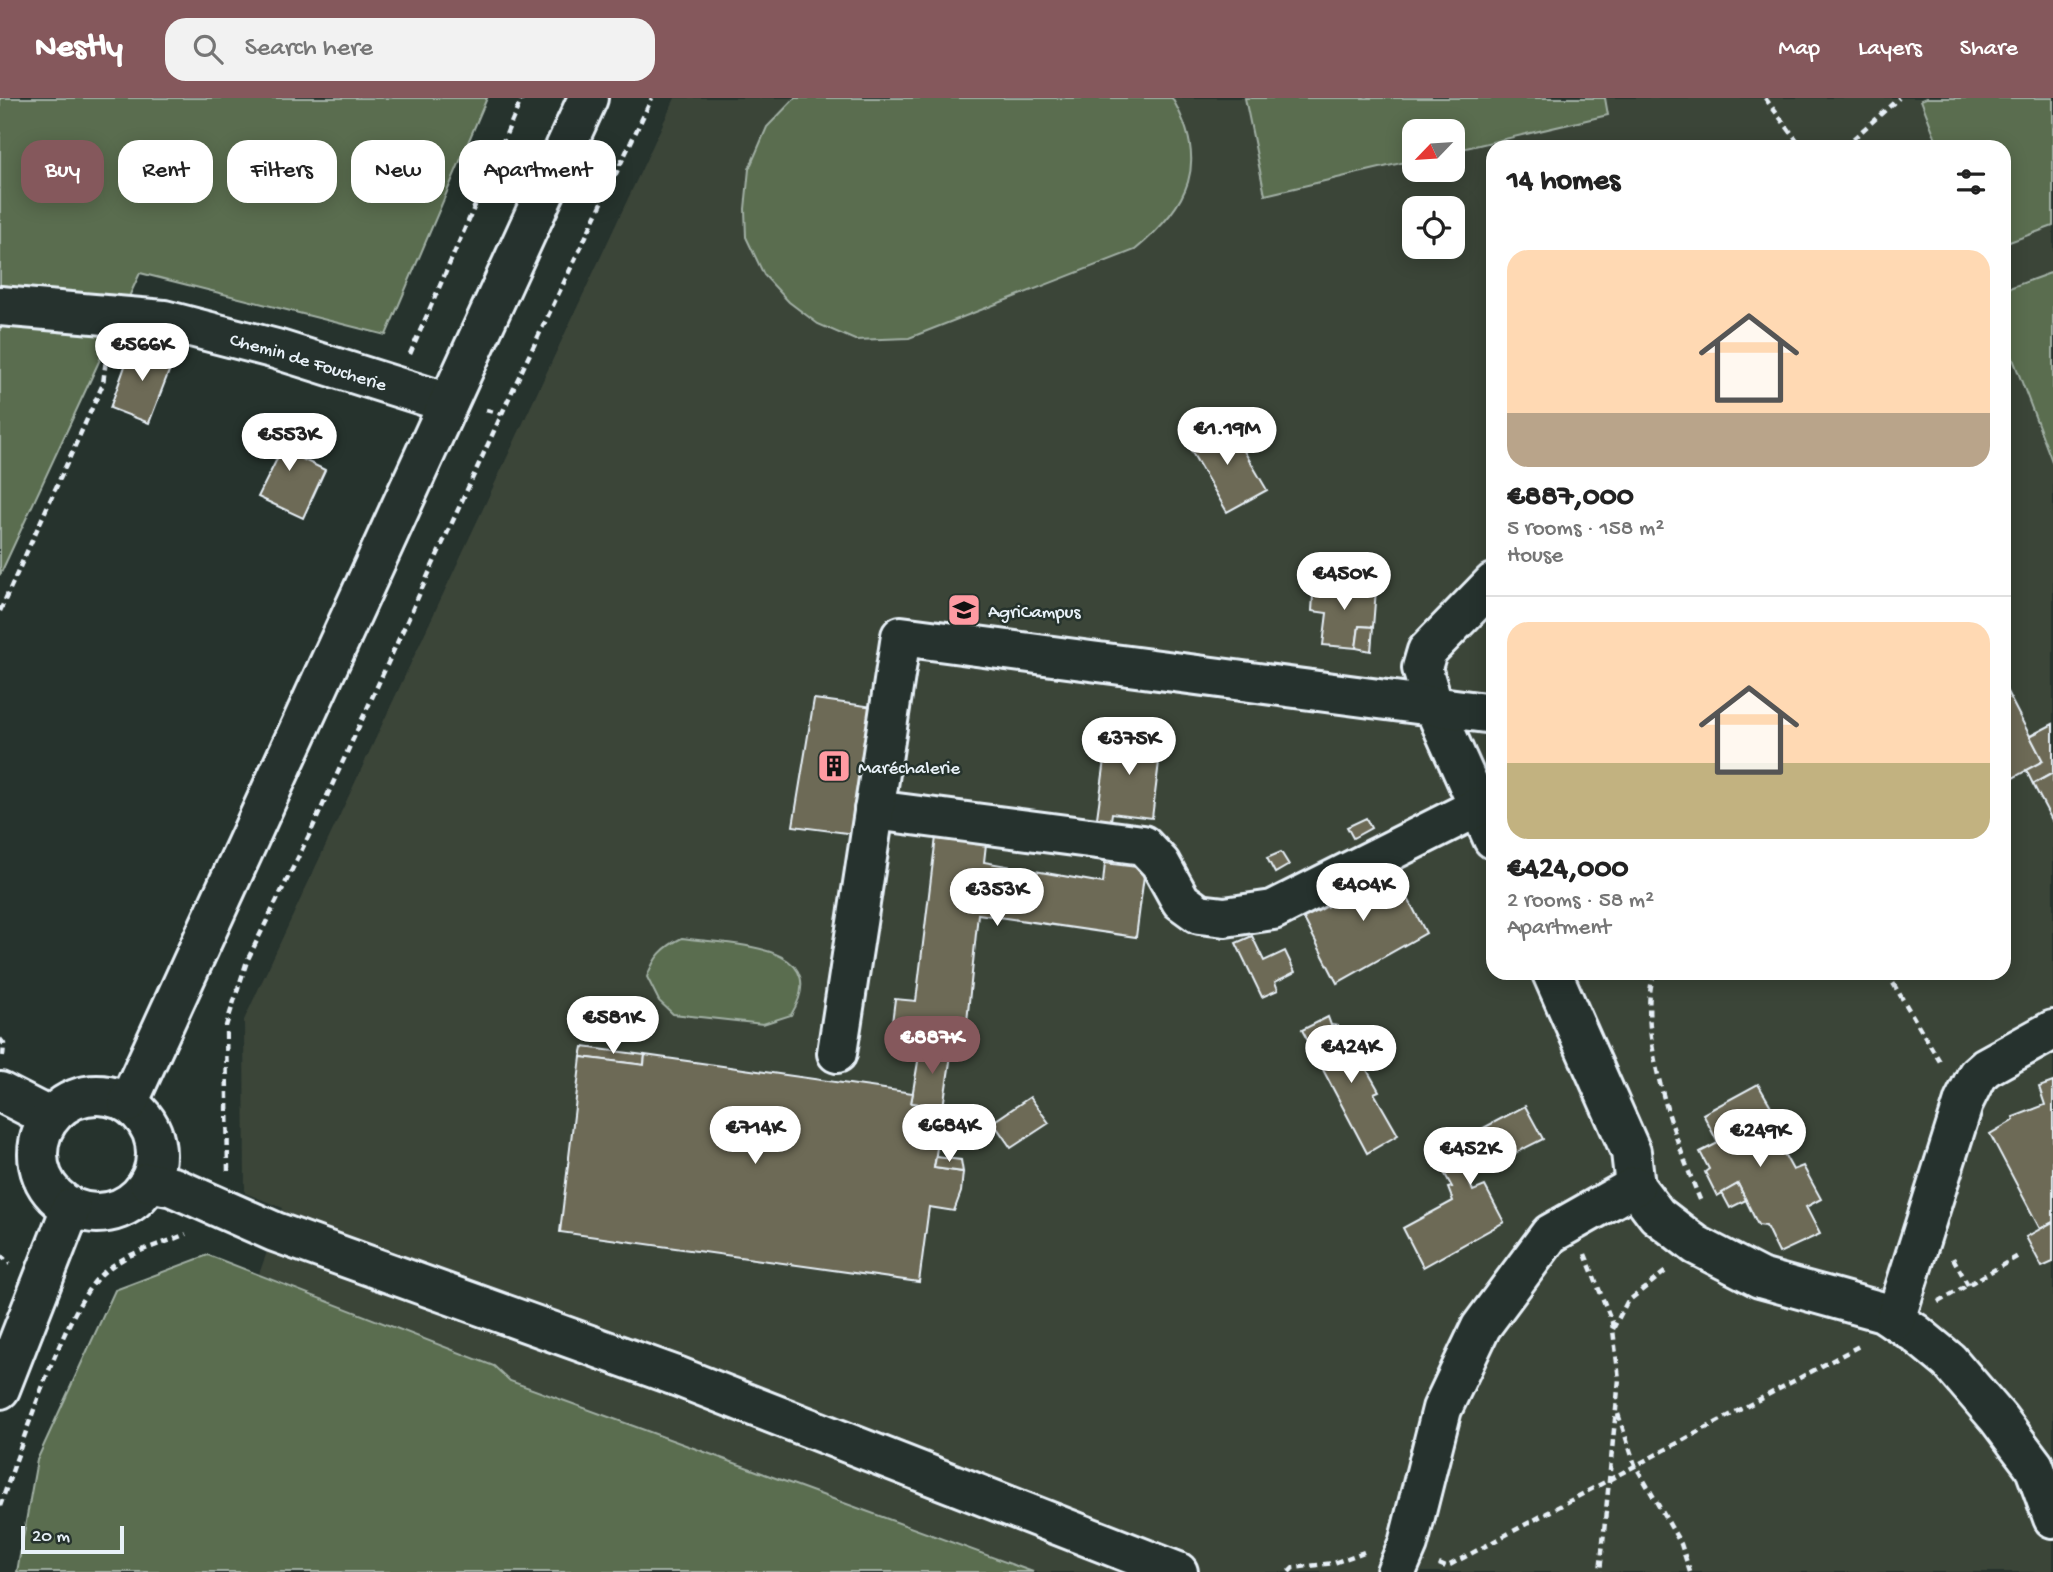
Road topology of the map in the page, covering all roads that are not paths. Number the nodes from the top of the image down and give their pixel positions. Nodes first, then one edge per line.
1 (588, 98) edge
2 (0, 306) edge
3 (448, 403) junction
4 (1486, 590) edge
5 (1433, 705) junction
6 (1486, 713) edge
7 (874, 810) junction
8 (1486, 823) edge
9 (1555, 980) edge
10 (2053, 1030) edge
11 (837, 1053) dead end
12 (0, 1092) edge
13 (128, 1103) junction
14 (49, 1118) junction
15 (149, 1182) junction
16 (1635, 1186) junction
17 (71, 1208) junction
18 (1898, 1322) junction
19 (0, 1389) edge
20 (2043, 1460) edge
21 (2053, 1518) edge
22 (1400, 1563) edge
23 (1178, 1572) edge

1 - 3 street
2 - 3 street, Chemin de Foucherie
3 - 13 street
4 - 5 street
5 - 6 street
5 - 7 street
5 - 8 street
7 - 8 street
7 - 11 street
9 - 16 street
10 - 18 street
12 - 14 street
13 - 14 street
13 - 15 street
14 - 17 street
15 - 17 street
15 - 23 street
16 - 18 street
16 - 22 street
17 - 19 street
18 - 20 street
20 - 21 street

